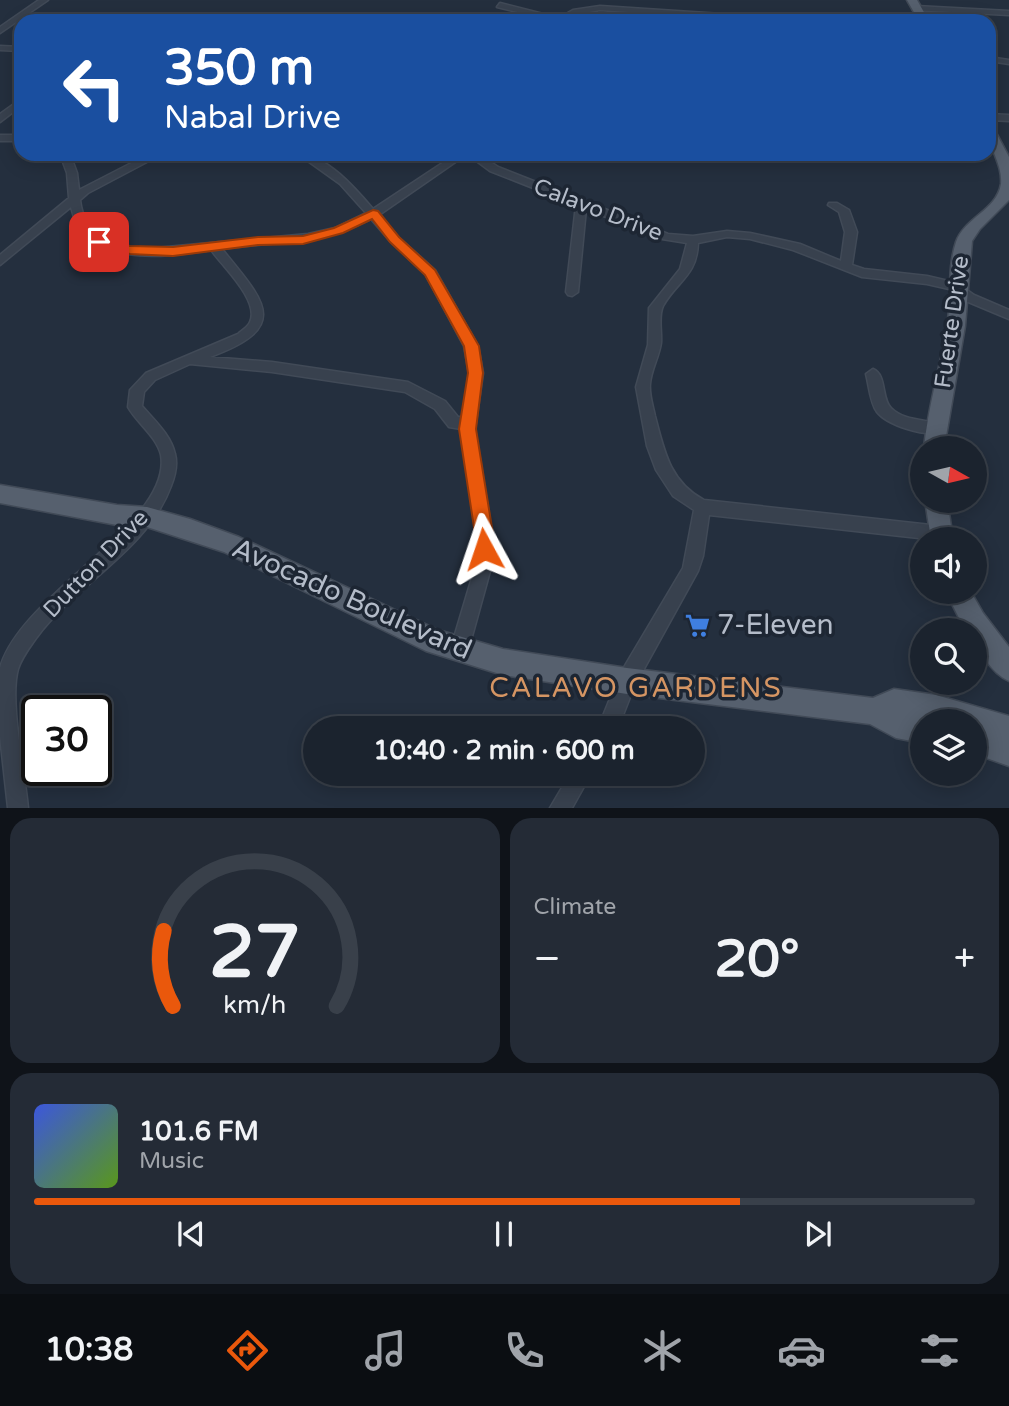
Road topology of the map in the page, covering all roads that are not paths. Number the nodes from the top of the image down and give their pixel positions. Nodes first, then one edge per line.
1 (44, 0) edge
2 (914, 4) edge
3 (500, 5) dead end
4 (1009, 13) edge
5 (24, 14) edge
6 (534, 14) edge
7 (572, 14) edge
8 (674, 14) edge
9 (14, 108) edge
10 (0, 119) edge
11 (996, 147) edge
12 (69, 161) edge
13 (143, 161) edge
14 (313, 161) edge
15 (451, 161) edge
16 (482, 161) edge
17 (1007, 197) edge
18 (73, 202) junction
19 (582, 204) junction
20 (833, 205) dead end
21 (373, 213) junction
22 (693, 240) junction
23 (214, 246) junction
24 (0, 261) edge
25 (846, 268) junction
26 (572, 292) dead end
27 (960, 292) junction
28 (1009, 315) edge
29 (190, 361) junction
30 (873, 374) dead end
31 (468, 423) junction
32 (935, 428) junction
33 (935, 436) edge
34 (0, 494) edge
35 (702, 507) junction
36 (147, 517) junction
37 (910, 532) edge
38 (964, 604) edge
39 (459, 651) junction
40 (1009, 668) edge
41 (627, 681) junction
42 (874, 710) junction
43 (613, 716) edge
44 (910, 728) edge
45 (1009, 729) edge
46 (987, 745) edge
47 (1009, 752) edge
48 (573, 786) edge
49 (18, 807) edge
50 (560, 807) edge

1 - 5 street
2 - 4 street
3 - 6 street
7 - 8 street
9 - 10 street
11 - 17 main road, Fuerte Drive
12 - 18 street
13 - 18 street
14 - 21 street
15 - 21 street
16 - 19 street, Calavo Drive
17 - 27 main road, Fuerte Drive
18 - 23 street
18 - 24 street
19 - 22 street, Calavo Drive
19 - 26 street
20 - 25 street
21 - 23 street
21 - 31 street
22 - 25 street, Calavo Drive
22 - 35 street
23 - 29 street, Dutton Drive
25 - 27 street, Calavo Drive
27 - 28 street, Calavo Drive
27 - 32 main road, Fuerte Drive
29 - 31 street
29 - 36 street, Dutton Drive
30 - 32 street
31 - 39 street
32 - 33 main road, Fuerte Drive
34 - 36 main road, Avocado Boulevard
35 - 37 street
35 - 41 street
36 - 39 main road, Avocado Boulevard
36 - 49 street, Dutton Drive
38 - 40 main road
39 - 41 main road, Avocado Boulevard
41 - 42 main road, Avocado Boulevard
41 - 43 street
42 - 44 main road, Avocado Boulevard
42 - 45 main road, Avocado Boulevard
46 - 47 main road
48 - 50 street

